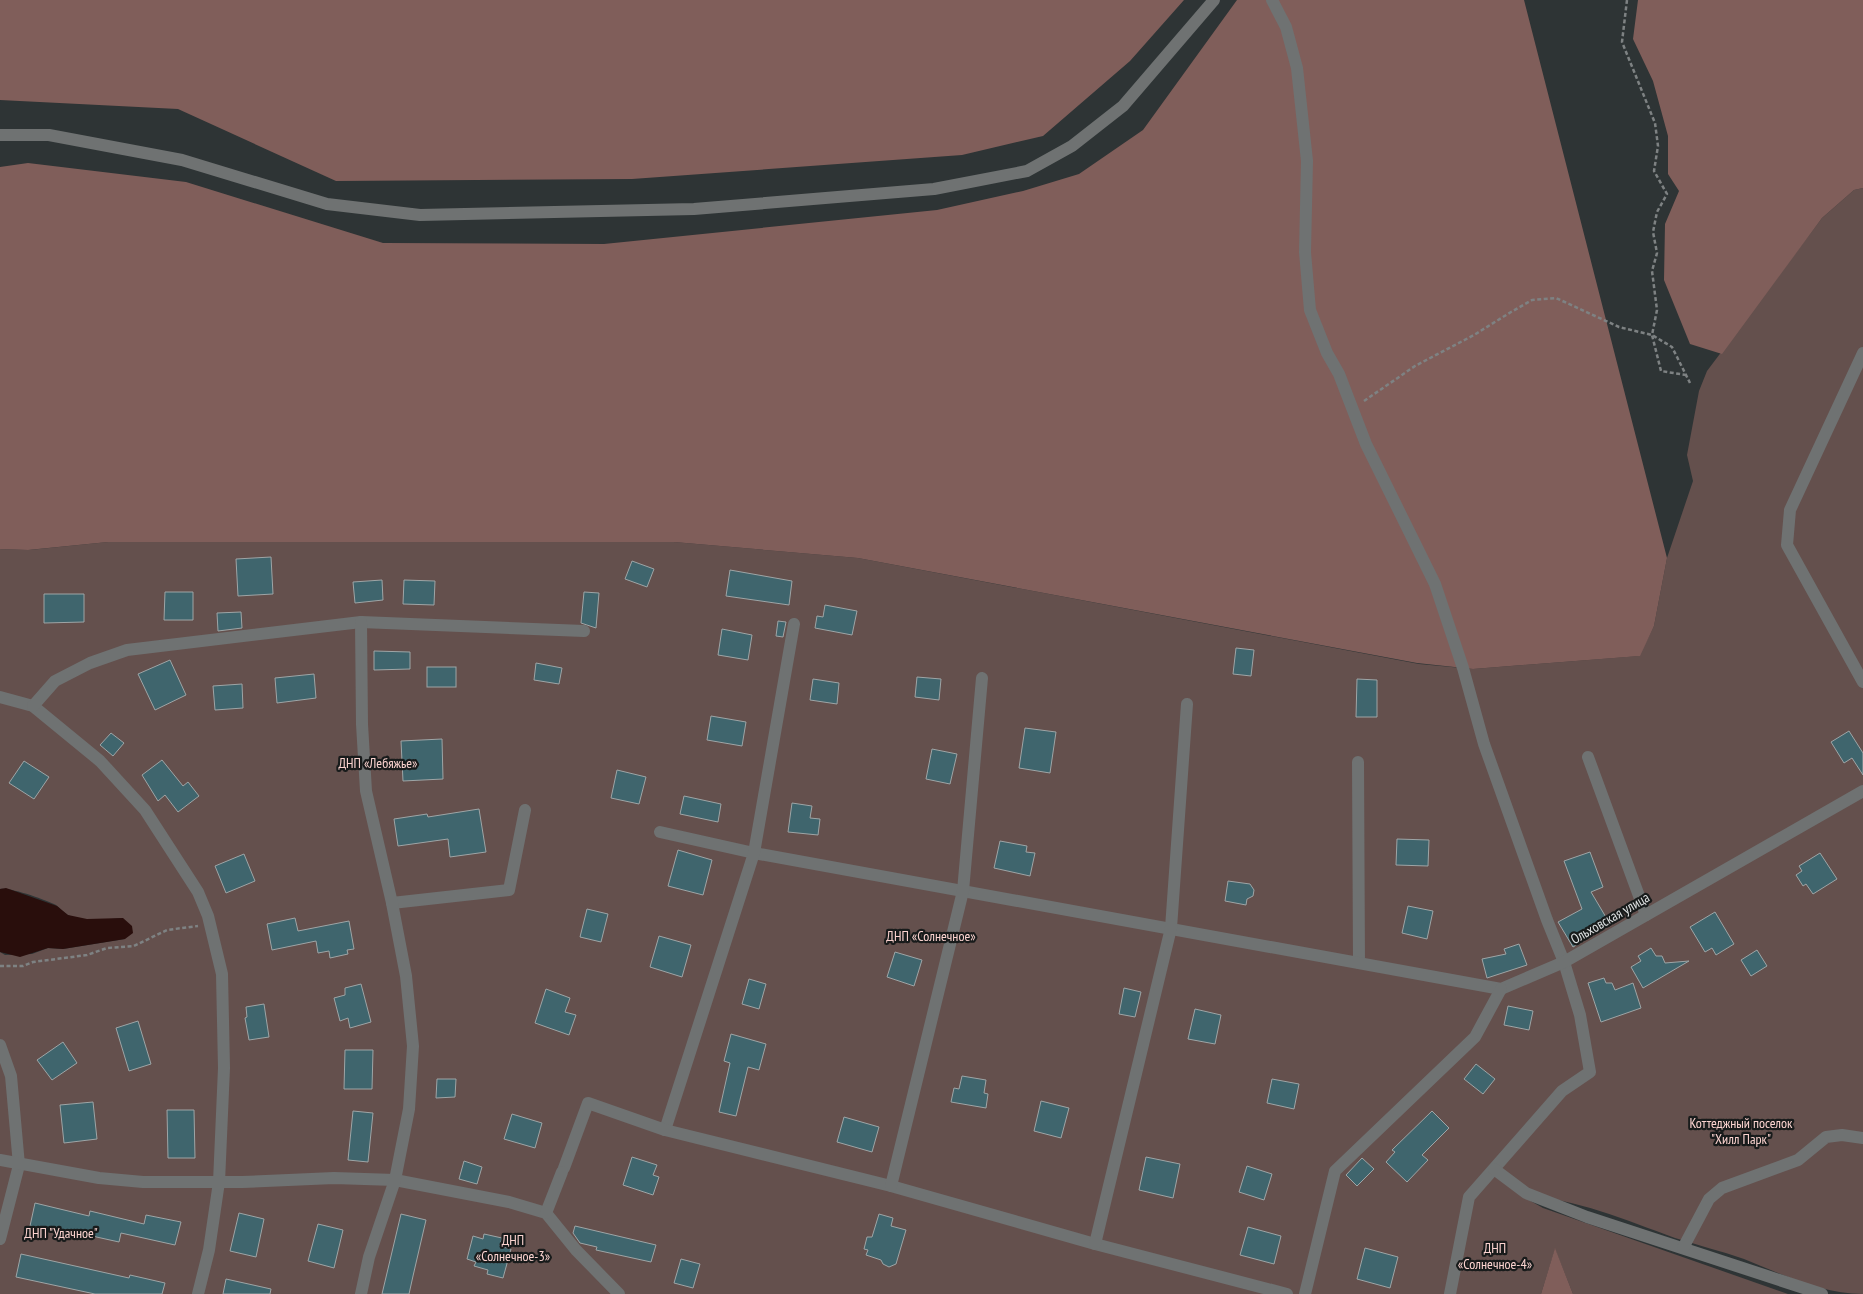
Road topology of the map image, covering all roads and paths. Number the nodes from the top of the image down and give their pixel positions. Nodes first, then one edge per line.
1 (1214, 0) edge
2 (1272, 0) edge
3 (1627, 0) edge
4 (0, 135) edge
5 (1652, 335) junction
6 (1863, 353) edge
7 (1686, 375) junction
8 (1690, 383) dead end
9 (1353, 410) junction
10 (361, 622) junction
11 (794, 624) dead end
12 (584, 631) dead end
13 (982, 678) dead end
14 (1863, 682) edge
15 (0, 697) edge
16 (1187, 704) dead end
17 (33, 706) junction
18 (1588, 757) dead end
19 (1358, 762) dead end
20 (1863, 791) edge
21 (525, 810) dead end
22 (660, 832) dead end
23 (754, 853) junction
24 (963, 891) junction
25 (392, 903) junction
26 (1646, 915) junction
27 (208, 916) junction
28 (1172, 928) junction
29 (1564, 962) junction
30 (1359, 963) junction
31 (0, 966) edge
32 (1501, 988) junction
33 (0, 1045) edge
34 (665, 1130) junction
35 (1863, 1138) edge
36 (0, 1160) edge
37 (19, 1165) junction
38 (1494, 1169) junction
39 (395, 1180) junction
40 (219, 1182) junction
41 (891, 1186) junction
42 (546, 1213) junction
43 (2, 1225) edge
44 (0, 1240) edge
45 (1096, 1244) junction
46 (1683, 1248) junction
47 (198, 1294) edge
48 (361, 1294) edge
49 (619, 1294) edge
50 (1286, 1294) edge
51 (1305, 1294) edge
52 (1450, 1294) edge
53 (1822, 1294) edge

1 - 4 street
2 - 9 street
3 - 5 path
5 - 7 path
5 - 7 path
5 - 9 path
6 - 14 street
7 - 8 path
9 - 29 street
10 - 12 street
10 - 17 street
10 - 25 street
11 - 23 street
13 - 24 street
15 - 17 street
16 - 28 street
17 - 27 street
18 - 26 street
19 - 30 street
20 - 26 street, Ольховская улица
21 - 25 street
22 - 23 street
23 - 24 street
23 - 34 street
24 - 28 street
24 - 41 street
25 - 39 street
26 - 29 street, Ольховская улица
27 - 31 path
27 - 40 street
28 - 30 street
28 - 45 street
29 - 32 street
29 - 38 street, Ольховская улица
30 - 32 street
32 - 51 street
33 - 37 street
34 - 41 street
34 - 42 street
35 - 46 street
36 - 37 street
37 - 40 street
37 - 43 street
38 - 46 street
38 - 52 street
39 - 40 street
39 - 42 street
39 - 48 street
40 - 47 street
41 - 45 street
42 - 49 street
43 - 44 street
45 - 50 street
46 - 53 street

